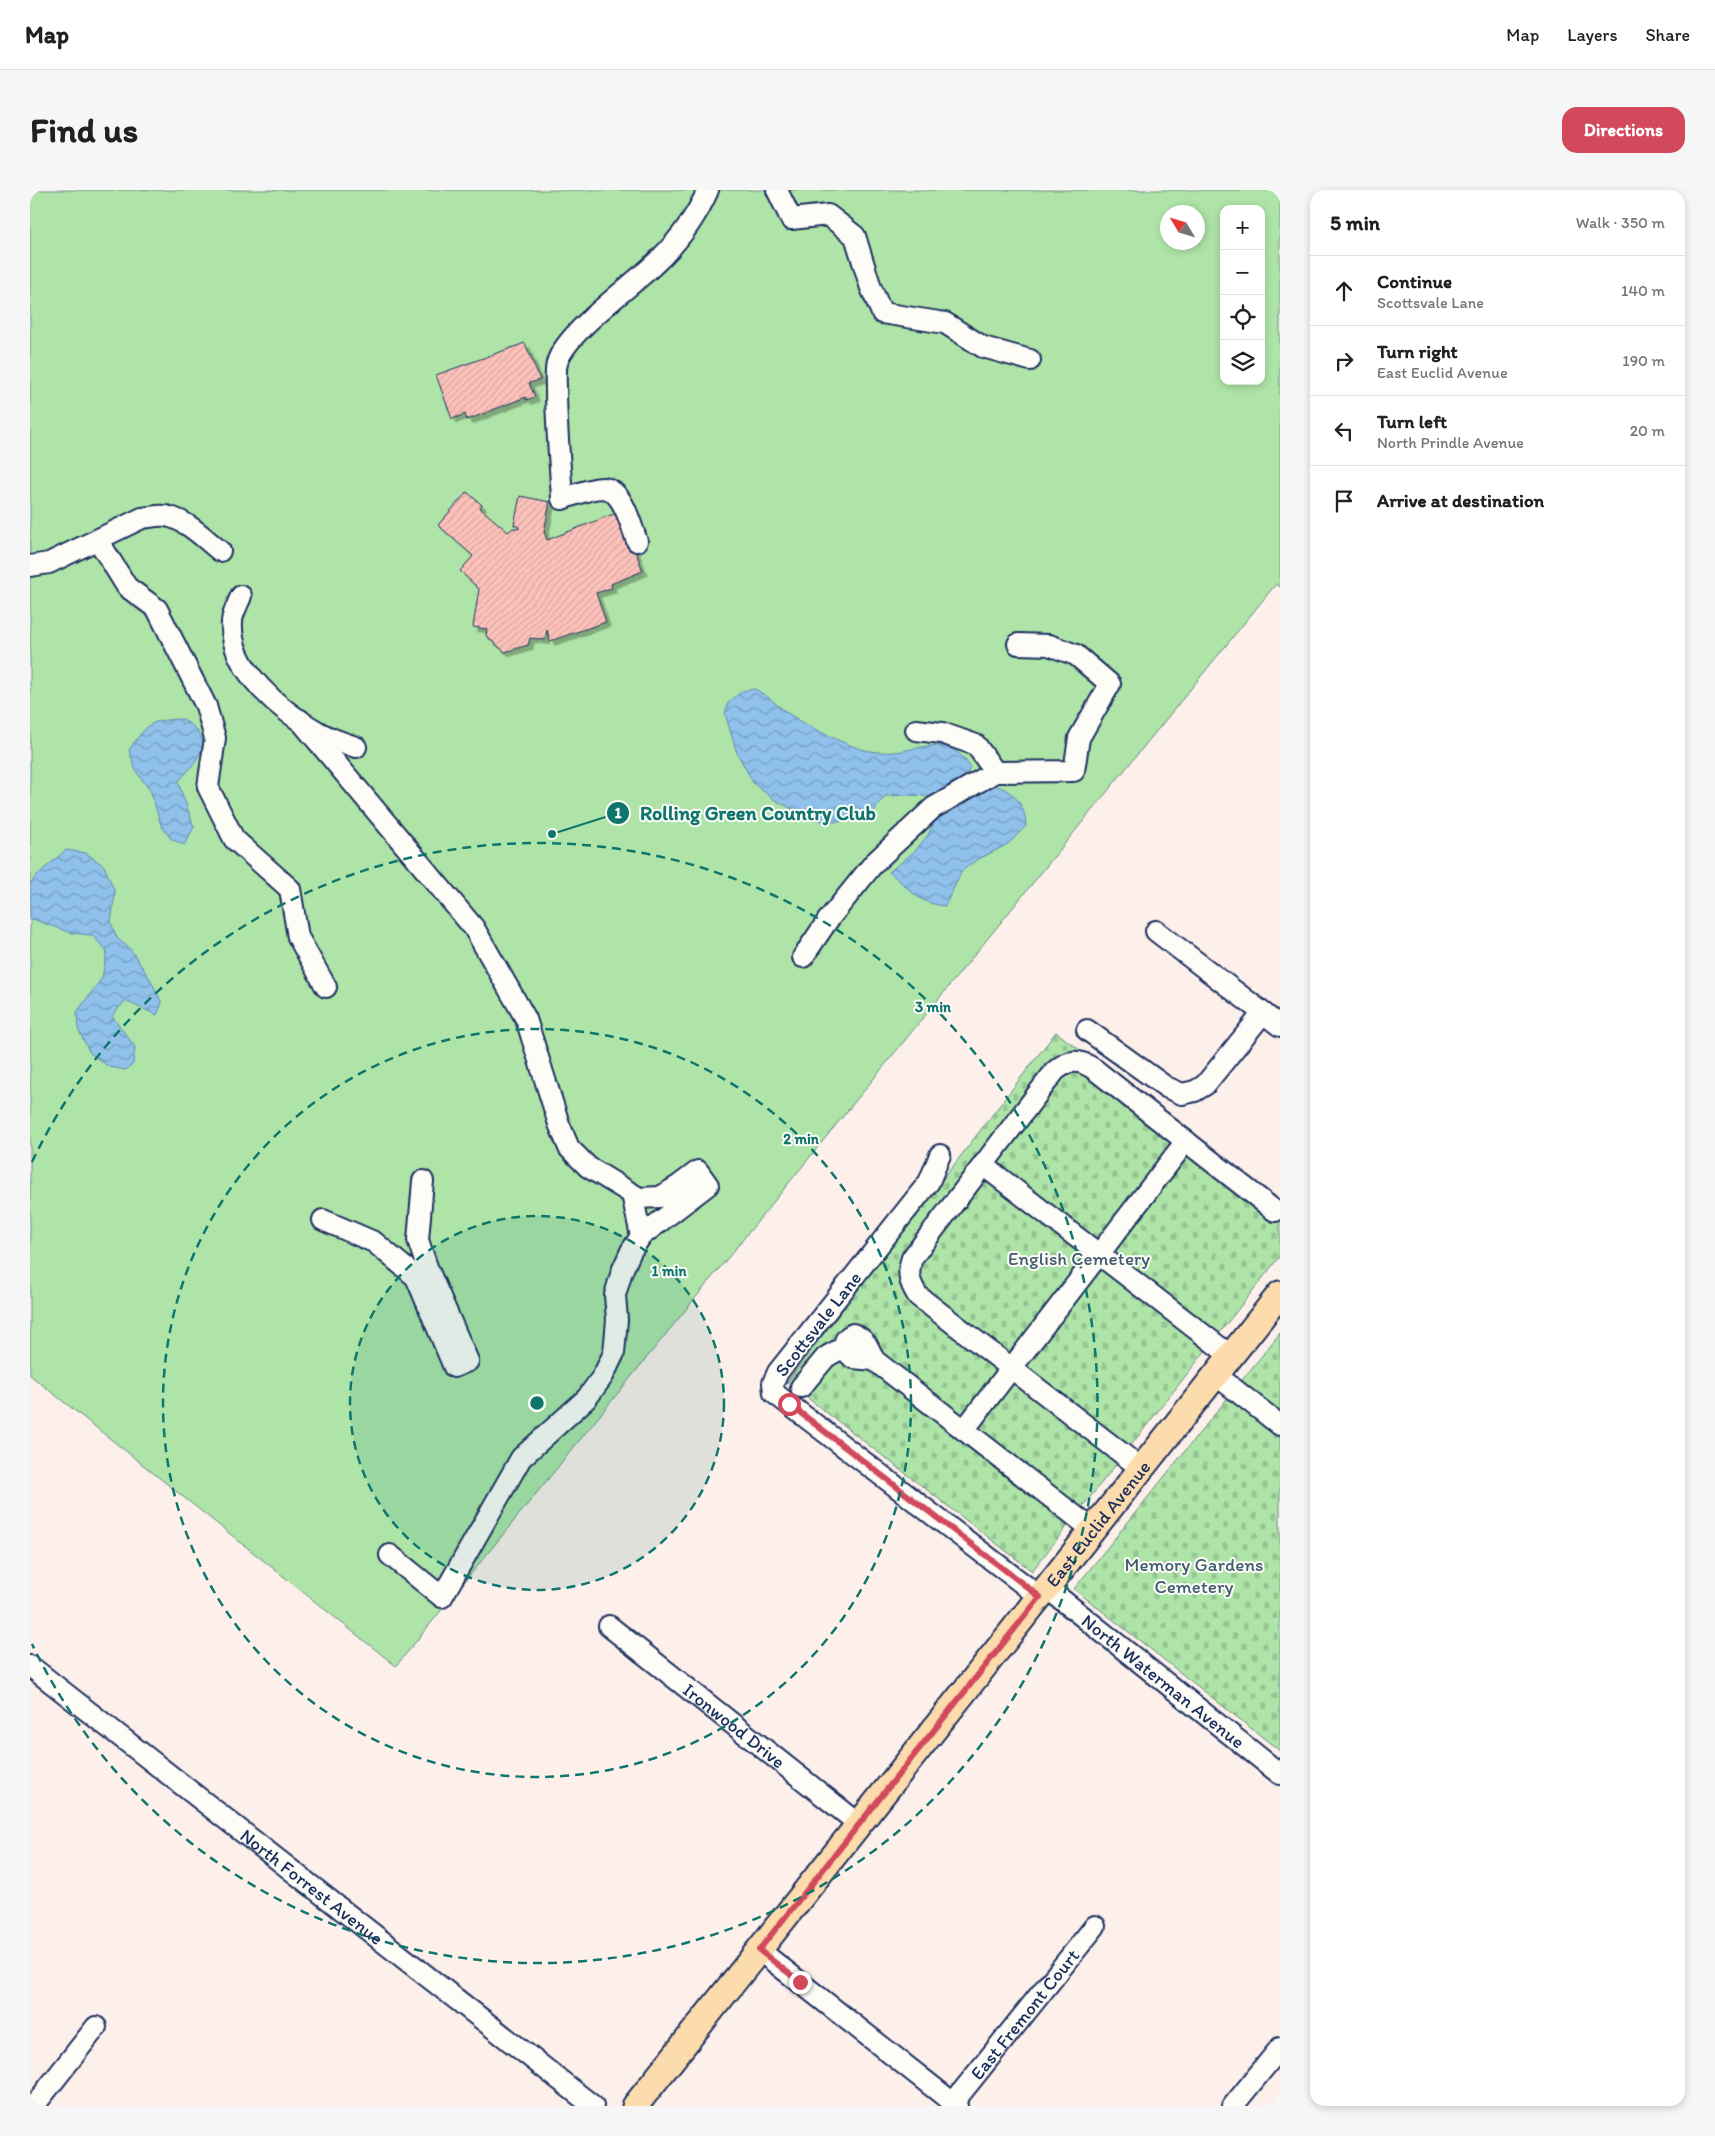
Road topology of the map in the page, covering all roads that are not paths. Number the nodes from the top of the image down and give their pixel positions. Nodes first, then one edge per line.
1 (708, 190) edge
2 (777, 190) edge
3 (1030, 360) dead end
4 (98, 540) junction
5 (637, 541) dead end
6 (220, 551) dead end
7 (30, 566) edge
8 (241, 596) dead end
9 (1018, 644) dead end
10 (300, 720) junction
11 (916, 730) dead end
12 (356, 747) dead end
13 (995, 772) junction
14 (1156, 932) dead end
15 (803, 957) dead end
16 (326, 987) dead end
17 (1263, 1013) junction
18 (1280, 1026) edge
19 (1088, 1030) dead end
20 (1186, 1141) junction
21 (940, 1155) dead end
22 (982, 1165) junction
23 (423, 1181) dead end
24 (632, 1194) junction
25 (1275, 1211) dead end
26 (323, 1220) dead end
27 (641, 1236) junction
28 (1099, 1254) junction
29 (1280, 1294) edge
30 (1223, 1366) junction
31 (1012, 1368) junction
32 (801, 1387) dead end
33 (1280, 1425) edge
34 (964, 1430) junction
35 (1142, 1469) junction
36 (1093, 1530) junction
37 (390, 1555) dead end
38 (1043, 1592) junction
39 (609, 1626) dead end
40 (30, 1666) edge
41 (1280, 1774) edge
42 (860, 1824) junction
43 (1094, 1926) dead end
44 (759, 1950) junction
45 (96, 2027) dead end
46 (1280, 2048) edge
47 (955, 2105) edge
48 (34, 2106) edge
49 (593, 2106) edge
50 (635, 2106) edge
51 (1233, 2106) edge

1 - 5 street
2 - 3 street
4 - 6 street
4 - 7 street
4 - 16 street
8 - 10 street
9 - 13 street
10 - 12 street
10 - 24 street
11 - 13 street
13 - 15 street
14 - 17 street
17 - 18 street
17 - 19 street
20 - 22 street
20 - 25 street
20 - 28 street
21 - 38 street, Scottsvale Lane
22 - 28 street
22 - 31 street
23 - 26 street
24 - 27 street
24 - 27 street
27 - 37 street
28 - 30 street
28 - 31 street
29 - 30 main road, East Euclid Avenue
30 - 33 street
30 - 35 main road, East Euclid Avenue
31 - 34 street
31 - 35 street
32 - 34 street
34 - 36 street
35 - 36 main road, East Euclid Avenue
36 - 38 main road, East Euclid Avenue
38 - 41 street, North Waterman Avenue
38 - 42 main road, East Euclid Avenue
39 - 42 street, Ironwood Drive
40 - 49 street, North Forrest Avenue
42 - 44 main road, East Euclid Avenue
43 - 47 street, East Fremont Court
44 - 47 street
44 - 50 main road, East Euclid Avenue
45 - 48 street
46 - 51 street

